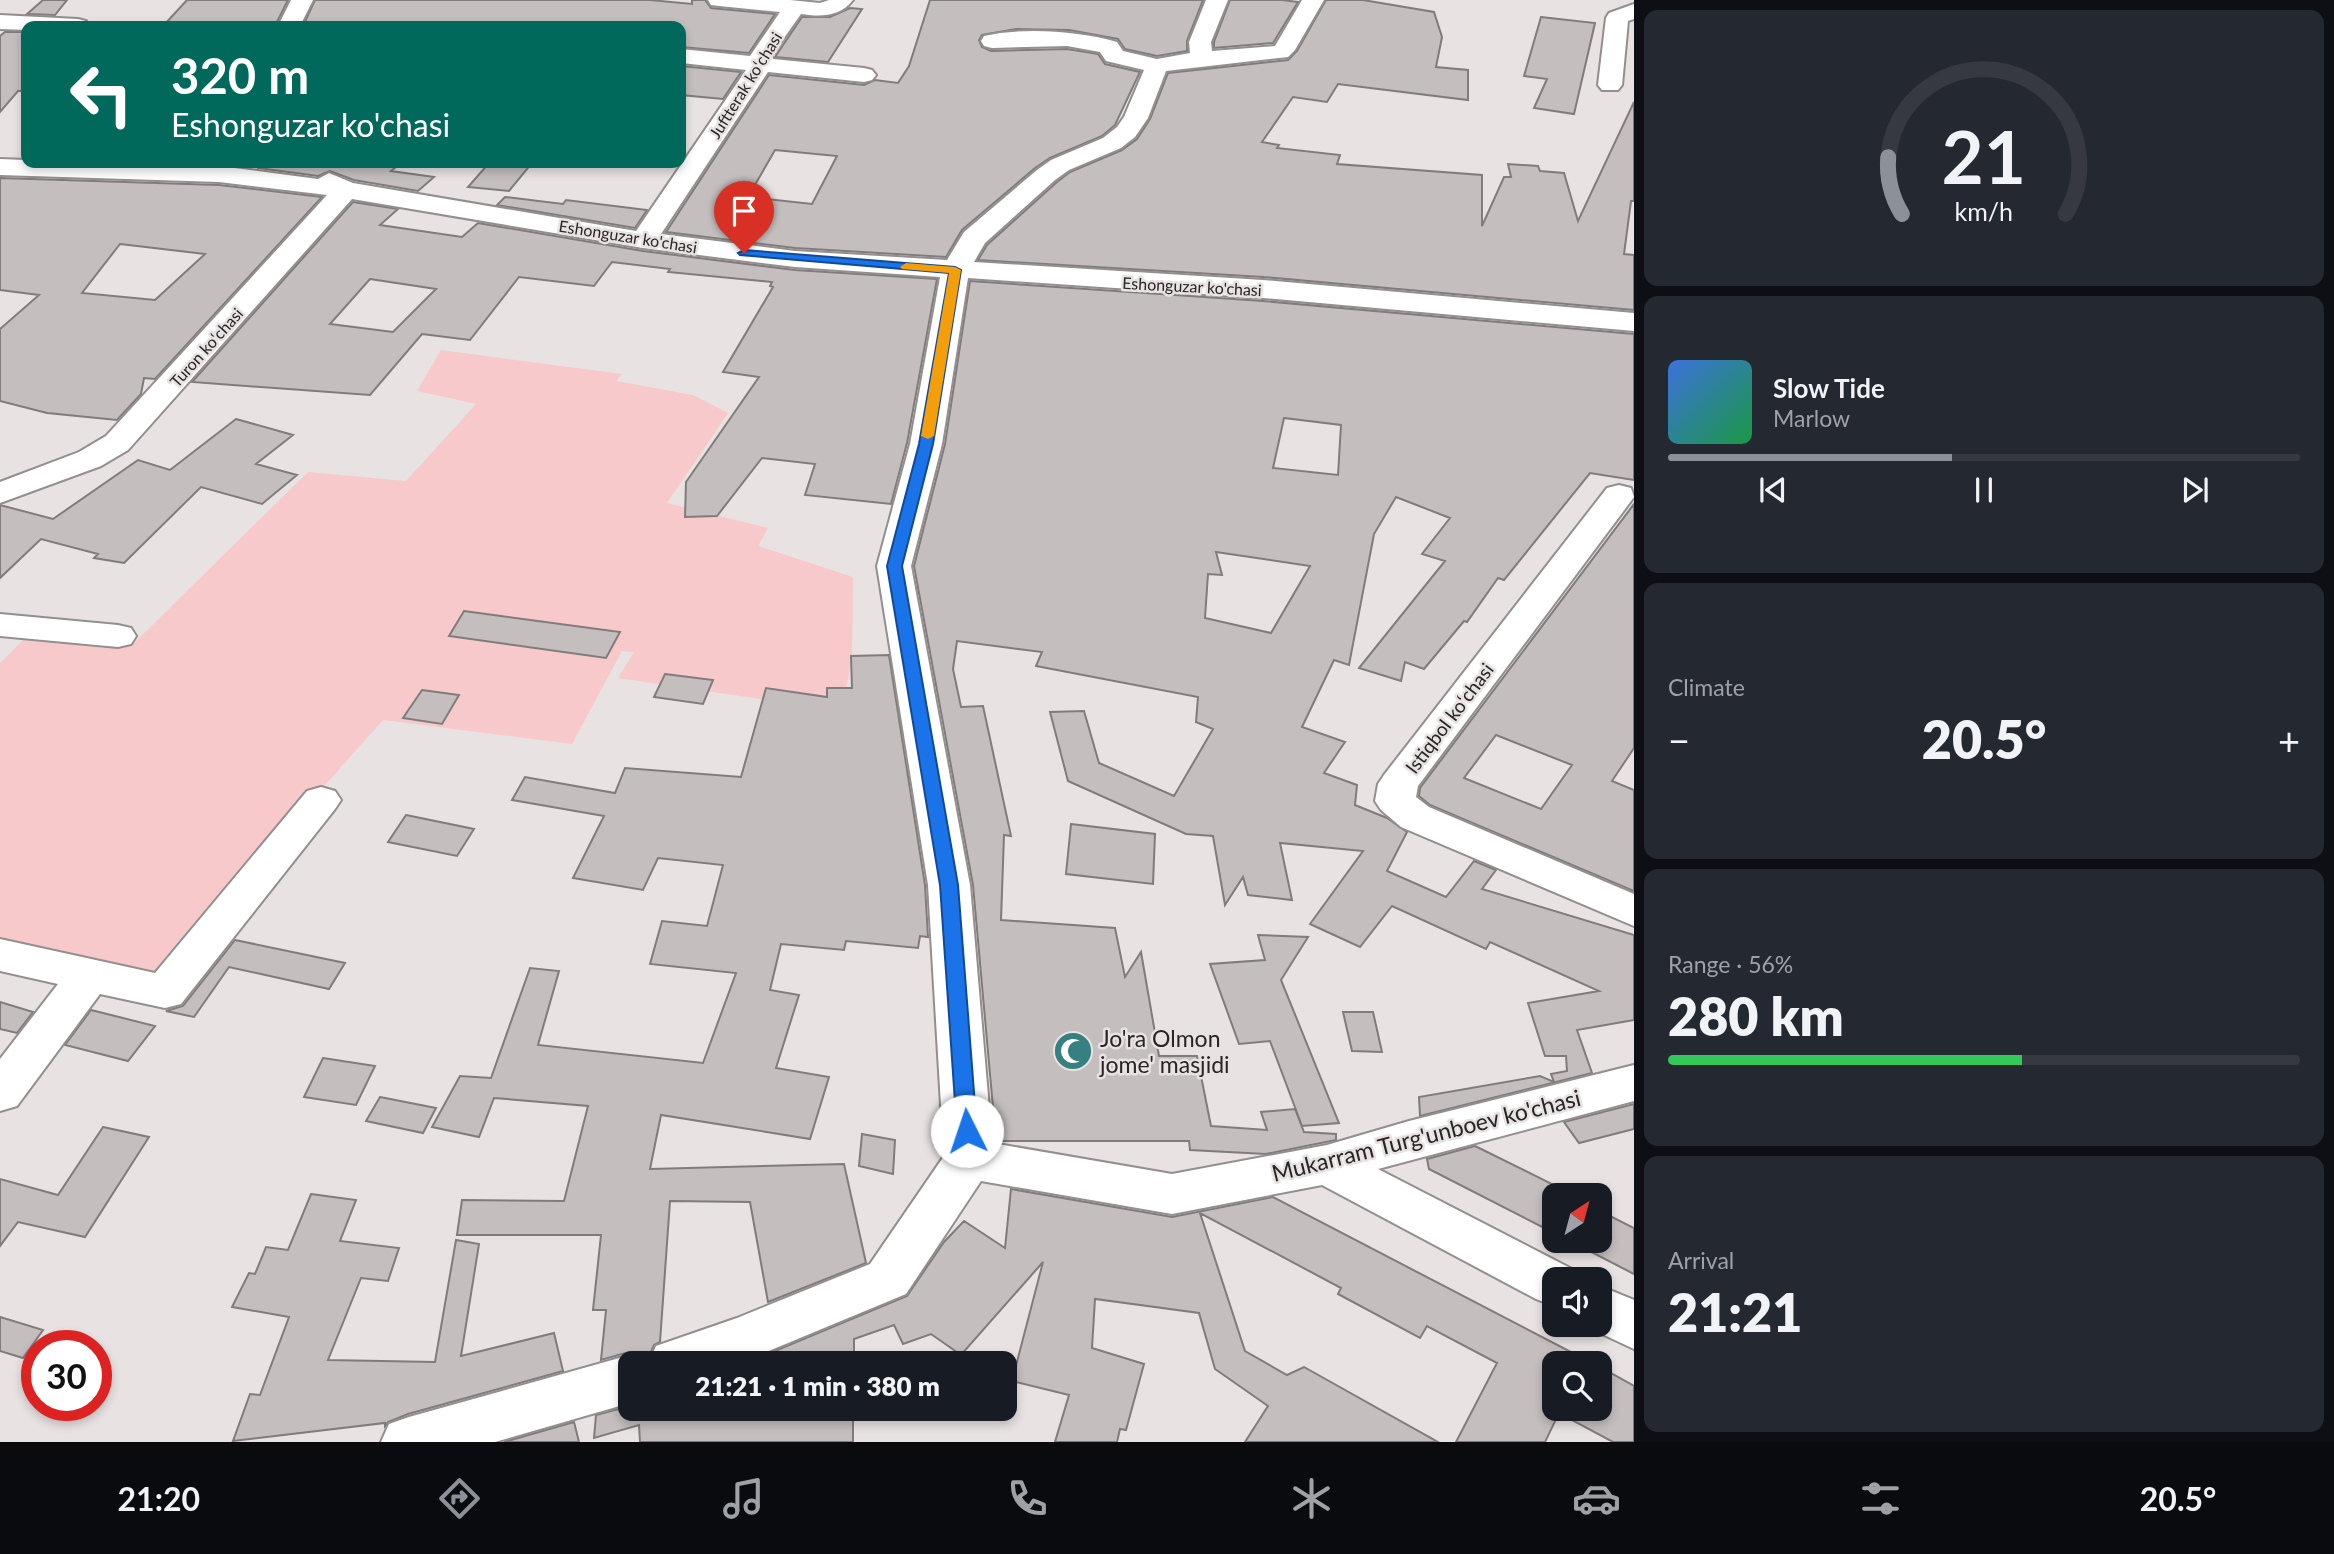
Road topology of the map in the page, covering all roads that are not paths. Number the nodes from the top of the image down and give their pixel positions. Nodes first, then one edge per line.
1 (18, 0) edge
2 (302, 0) edge
3 (719, 0) edge
4 (842, 0) edge
5 (1217, 0) edge
6 (1313, 0) edge
7 (794, 7) junction
8 (1634, 11) edge
9 (0, 21) edge
10 (292, 21) edge
11 (21, 22) edge
12 (992, 41) dead end
13 (686, 56) edge
14 (1204, 58) junction
15 (762, 63) junction
16 (1157, 66) junction
17 (864, 75) dead end
18 (1610, 85) dead end
19 (0, 167) edge
20 (21, 168) edge
21 (31, 168) edge
22 (312, 168) edge
23 (346, 190) junction
24 (643, 240) junction
25 (955, 270) junction
26 (1634, 321) edge
27 (0, 494) edge
28 (1619, 495) dead end
29 (5, 631) edge
30 (118, 636) dead end
31 (321, 800) dead end
32 (1634, 911) edge
33 (0, 955) edge
34 (91, 974) junction
35 (1634, 1083) edge
36 (0, 1093) edge
37 (969, 1159) junction
38 (1326, 1165) junction
39 (1542, 1278) edge
40 (1612, 1314) edge
41 (1634, 1326) edge
42 (709, 1351) edge
43 (618, 1382) edge
44 (409, 1442) edge

1 - 9 street
2 - 10 street
3 - 7 street
4 - 7 street
5 - 14 street
6 - 14 street
7 - 15 street, Juftterak koʻchasi
8 - 18 street
9 - 11 street
12 - 16 street
13 - 15 street
14 - 16 street
15 - 17 street
15 - 24 street, Juftterak koʻchasi
16 - 25 street
19 - 20 street, Eshonguzar ko'chasi
21 - 23 street, Eshonguzar ko'chasi
22 - 23 street
23 - 24 street, Eshonguzar ko'chasi
23 - 27 street, Turon koʻchasi
24 - 25 street, Eshonguzar ko'chasi
25 - 26 street, Eshonguzar ko'chasi
25 - 37 street
28 - 32 street, Istiqbol koʻchasi
29 - 30 street
31 - 34 street
33 - 34 street
34 - 36 street
35 - 38 street, Mukarram Turg'unboev ko'chasi
37 - 38 street, Mukarram Turg'unboev ko'chasi
37 - 42 street
38 - 39 street
40 - 41 street
43 - 44 street

